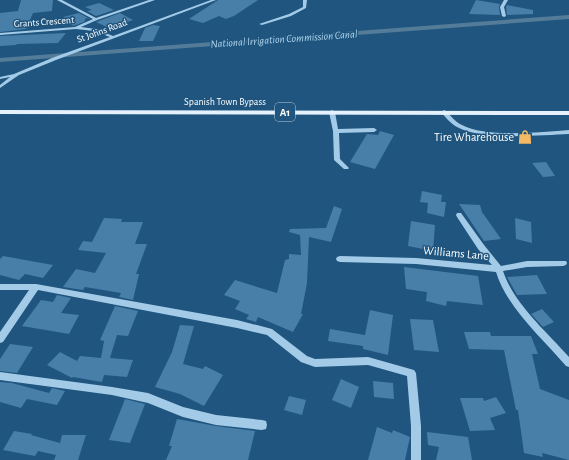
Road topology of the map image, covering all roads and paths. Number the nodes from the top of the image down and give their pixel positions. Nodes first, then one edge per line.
1 (59, 0) edge
2 (153, 0) edge
3 (214, 0) edge
4 (305, 0) edge
5 (506, 0) edge
6 (504, 16) dead end
7 (96, 19) junction
8 (261, 24) dead end
9 (76, 28) junction
10 (0, 34) edge
11 (113, 37) junction
12 (17, 74) junction
13 (0, 78) edge
14 (0, 87) edge
15 (0, 112) edge
16 (332, 112) junction
17 (444, 112) junction
18 (569, 113) edge
19 (374, 130) dead end
20 (336, 131) junction
21 (569, 132) edge
22 (346, 168) dead end
23 (459, 215) dead end
24 (340, 259) dead end
25 (563, 263) dead end
26 (499, 269) junction
27 (0, 286) edge
28 (36, 287) junction
29 (0, 339) edge
30 (569, 363) edge
31 (0, 376) edge
32 (262, 425) dead end
33 (416, 460) edge

1 - 7 street
2 - 7 street
3 - 11 street, St Johns Road
4 - 8 street
5 - 6 street
7 - 9 street
9 - 10 street, Grants Crescent
9 - 11 street, Grants Crescent
11 - 12 street, St Johns Road
12 - 13 street
12 - 14 street, St Johns Road
15 - 16 main road, Spanish Town Bypass / A1
16 - 17 main road, Spanish Town Bypass / A1
16 - 20 street
17 - 18 main road, Spanish Town Bypass / A1
17 - 21 street
19 - 20 street
20 - 22 street
23 - 26 street
24 - 26 street, Williams Lane
25 - 26 street
26 - 30 street, Williams Lane
27 - 28 street
28 - 29 street
28 - 33 street
31 - 32 street

